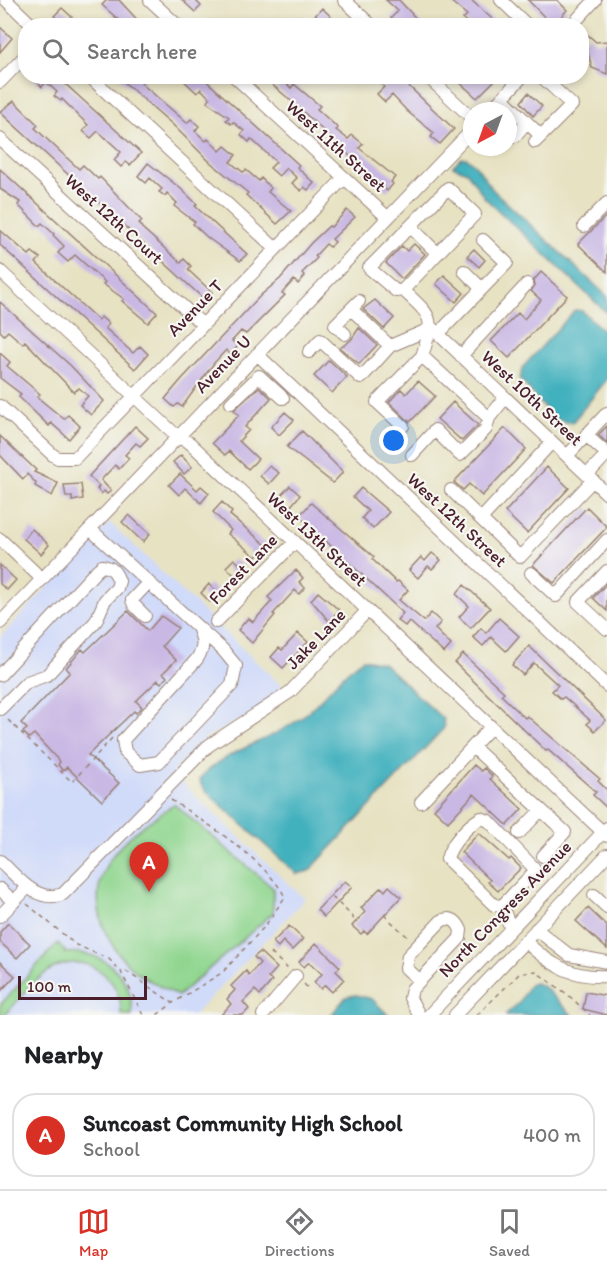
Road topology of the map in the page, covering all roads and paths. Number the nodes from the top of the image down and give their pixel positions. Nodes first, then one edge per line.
1 (6, 0) edge
2 (150, 0) edge
3 (344, 0) edge
4 (501, 0) edge
5 (595, 0) edge
6 (25, 18) edge
7 (169, 18) edge
8 (363, 18) edge
9 (520, 18) edge
10 (578, 18) edge
11 (18, 63) edge
12 (0, 82) edge
13 (98, 84) edge
14 (243, 84) edge
15 (436, 84) edge
16 (515, 84) edge
17 (556, 84) edge
18 (502, 98) junction
19 (498, 102) edge
20 (463, 110) edge
21 (526, 123) junction
22 (517, 134) edge
23 (0, 139) edge
24 (463, 139) edge
25 (344, 178) junction
26 (607, 203) edge
27 (388, 218) junction
28 (584, 226) dead end
29 (411, 227) junction
30 (483, 240) dead end
31 (276, 249) junction
32 (437, 253) junction
33 (0, 271) edge
34 (464, 271) dead end
35 (527, 284) dead end
36 (482, 289) junction
37 (403, 290) junction
38 (203, 325) junction
39 (435, 331) junction
40 (345, 334) dead end
41 (390, 346) junction
42 (309, 352) dead end
43 (257, 354) junction
44 (461, 356) junction
45 (422, 357) junction
46 (240, 372) junction
47 (285, 381) junction
48 (251, 384) junction
49 (225, 388) junction
50 (135, 397) junction
51 (505, 398) junction
52 (0, 406) edge
53 (607, 413) edge
54 (489, 418) junction
55 (403, 426) dead end
56 (586, 435) junction
57 (178, 437) junction
58 (552, 442) junction
59 (412, 454) dead end
60 (567, 456) junction
61 (590, 478) junction
62 (452, 490) dead end
63 (607, 494) edge
64 (481, 519) junction
65 (90, 530) junction
66 (0, 539) edge
67 (607, 540) edge
68 (295, 542) junction
69 (607, 572) edge
70 (531, 573) dead end
71 (42, 579) junction
72 (148, 583) junction
73 (368, 611) junction
74 (146, 616) dead end
75 (216, 622) dead end
76 (0, 623) edge
77 (607, 629) edge
78 (199, 630) junction
79 (1, 672) edge
80 (607, 686) edge
81 (0, 709) edge
82 (8, 720) dead end
83 (491, 727) junction
84 (116, 734) dead end
85 (473, 747) junction
86 (166, 796) dead end
87 (421, 802) dead end
88 (541, 810) junction
89 (606, 832) edge
90 (519, 833) dead end
91 (607, 855) edge
92 (543, 856) dead end
93 (0, 861) edge
94 (28, 887) junction
95 (0, 889) edge
96 (594, 895) dead end
97 (332, 897) dead end
98 (19, 902) junction
99 (502, 906) junction
100 (607, 907) edge
101 (384, 915) dead end
102 (0, 916) edge
103 (354, 924) dead end
104 (511, 929) junction
105 (536, 929) junction
106 (525, 941) junction
107 (417, 945) junction
108 (573, 957) junction
109 (607, 962) edge
110 (121, 972) junction
111 (570, 973) junction
112 (296, 976) dead end
113 (607, 976) edge
114 (419, 980) junction
115 (172, 1003) junction
116 (143, 1015) edge
117 (158, 1015) edge
118 (263, 1015) edge
119 (419, 1015) edge
120 (429, 1015) edge
121 (454, 1015) edge
122 (477, 1015) edge
123 (590, 1015) edge

1 - 6 street
2 - 7 street
3 - 8 street
4 - 9 street
5 - 10 street
11 - 12 street
13 - 31 street
14 - 25 street, West 11th Street
15 - 20 street
16 - 18 street
17 - 21 street
18 - 19 street
18 - 21 street
21 - 22 street
23 - 38 street, West 12th Court
24 - 27 street, Avenue U
25 - 27 street, West 11th Street
25 - 31 street, Avenue T
26 - 28 street
27 - 43 street, Avenue U
29 - 32 street
29 - 32 street
29 - 37 street, West 10th Street
30 - 36 street
31 - 38 street, Avenue T
32 - 37 street
33 - 50 street, West 13th Street
34 - 36 street
35 - 44 street
36 - 39 street
37 - 39 street, West 10th Street
38 - 50 street, Avenue T
39 - 41 street
39 - 44 street, West 10th Street
39 - 45 street
40 - 41 street
41 - 42 street
43 - 46 street, Avenue U
43 - 47 street, West 12th Street
44 - 51 street, West 10th Street
45 - 54 street
45 - 55 street
46 - 48 street
46 - 49 street, Avenue U
47 - 48 street
47 - 80 street, West 12th Street
48 - 49 street
49 - 57 street, Avenue U
50 - 52 street, Avenue T
50 - 57 street, West 13th Street
51 - 54 street
51 - 58 street, West 10th Street
53 - 56 street
54 - 59 street
56 - 60 street
56 - 61 street
57 - 65 street, Avenue U
57 - 68 street, West 13th Street
58 - 60 street, West 10th Street
58 - 64 street
60 - 61 street, West 10th Street
61 - 63 street, West 10th Street
61 - 64 street
62 - 64 street
65 - 71 street, Avenue U
65 - 72 street
66 - 71 street
67 - 70 street
68 - 73 street, West 13th Street
68 - 75 street, Forest Lane
69 - 77 street
71 - 76 street, Avenue U
72 - 74 street
72 - 78 street
73 - 83 street, West 13th Street
73 - 94 street, Jake Lane
78 - 78 street
79 - 81 street
82 - 84 path
83 - 85 street
83 - 89 street, West 13th Street
85 - 87 street
85 - 88 street
86 - 115 path
88 - 90 street
88 - 92 street
89 - 104 street, North Congress Avenue
91 - 105 street, North Congress Avenue
93 - 94 street
94 - 98 street
95 - 98 street
96 - 100 street
97 - 103 path
98 - 102 street
98 - 110 path
99 - 99 street
99 - 104 street
101 - 107 path
104 - 120 street, North Congress Avenue
105 - 106 street, North Congress Avenue
105 - 108 street
106 - 111 street
106 - 121 street, North Congress Avenue
107 - 114 street
107 - 114 street
108 - 109 street
108 - 111 street
110 - 115 path
110 - 116 path
111 - 113 street
112 - 118 street
114 - 119 street
115 - 117 path
122 - 123 path

